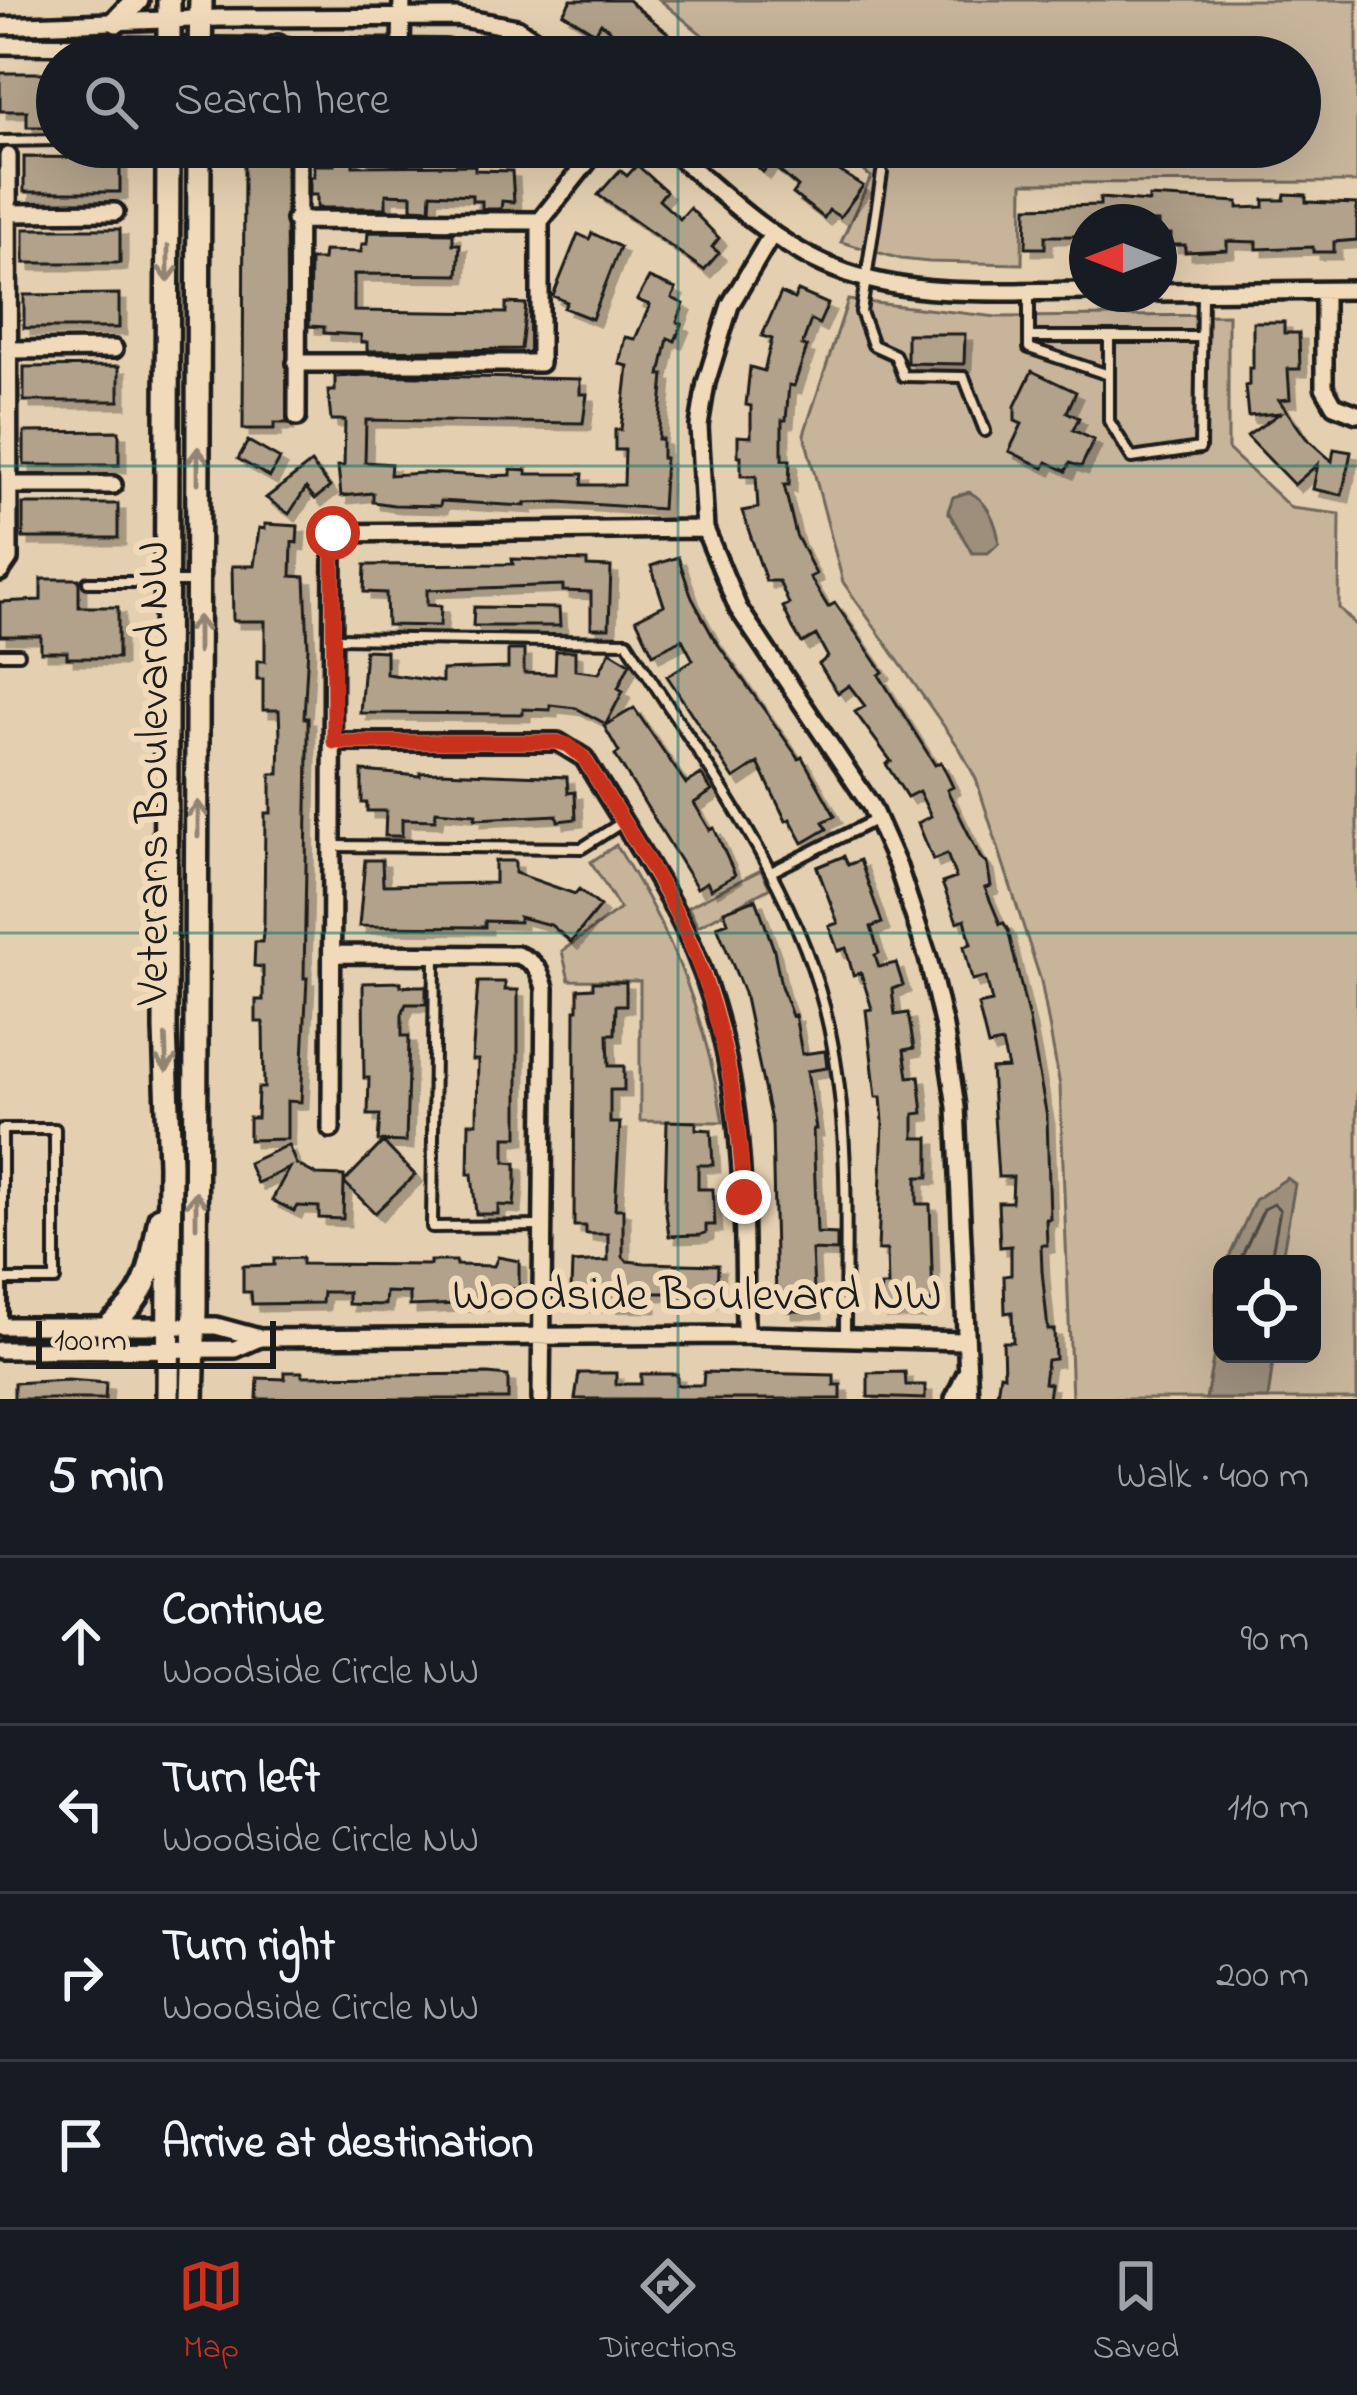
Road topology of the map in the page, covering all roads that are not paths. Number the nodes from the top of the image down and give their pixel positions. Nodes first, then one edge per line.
1 (137, 0) edge
2 (402, 8) edge
3 (200, 9) edge
4 (169, 10) edge
5 (117, 21) junction
6 (0, 26) edge
7 (532, 36) edge
8 (0, 45) edge
9 (36, 46) edge
10 (36, 143) edge
11 (4, 148) edge
12 (168, 168) edge
13 (201, 168) edge
14 (297, 168) edge
15 (582, 168) edge
16 (692, 168) edge
17 (882, 173) dead end
18 (115, 212) dead end
19 (8, 213) junction
20 (296, 220) junction
21 (540, 221) junction
22 (772, 234) junction
23 (4, 279) edge
24 (863, 279) junction
25 (1357, 290) edge
26 (1029, 291) junction
27 (1069, 291) edge
28 (1177, 292) edge
29 (1202, 292) junction
30 (1324, 292) junction
31 (1029, 337) junction
32 (1109, 337) junction
33 (1202, 337) junction
34 (114, 349) dead end
35 (8, 350) junction
36 (296, 363) junction
37 (1109, 375) junction
38 (1357, 414) edge
39 (297, 416) dead end
40 (985, 431) dead end
41 (9, 485) junction
42 (113, 485) dead end
43 (705, 530) junction
44 (0, 572) edge
45 (88, 582) dead end
46 (167, 582) junction
47 (198, 582) junction
48 (334, 638) junction
49 (0, 654) edge
50 (19, 654) dead end
51 (334, 742) junction
52 (877, 819) junction
53 (622, 822) junction
54 (334, 846) junction
55 (771, 872) junction
56 (333, 954) junction
57 (435, 955) junction
58 (1, 1129) edge
59 (331, 1129) dead end
60 (170, 1165) junction
61 (543, 1226) junction
62 (2, 1280) edge
63 (110, 1325) junction
64 (169, 1325) junction
65 (194, 1325) junction
66 (1, 1326) edge
67 (542, 1335) junction
68 (745, 1336) junction
69 (260, 1338) junction
70 (845, 1338) junction
71 (963, 1341) junction
72 (169, 1349) junction
73 (193, 1349) junction
74 (0, 1350) edge
75 (965, 1375) junction
76 (168, 1399) edge
77 (191, 1399) edge
78 (541, 1399) edge
79 (954, 1399) edge
80 (969, 1399) edge

1 - 5 main road
2 - 3 street
2 - 7 street
3 - 4 street
4 - 5 street
5 - 6 street
8 - 9 street
10 - 11 lane
11 - 19 street
12 -> 46 main road, Veterans Boulevard NW
47 -> 13 main road, Veterans Boulevard NW
14 - 20 street
15 - 21 street
16 - 22 street
17 - 24 lane
18 - 19 street
19 - 23 street
20 - 21 street
20 - 36 street
21 - 36 street
22 - 24 street
22 - 43 street, Woodside Boulevard NW
23 - 35 street
24 - 26 street
24 - 40 lane
25 - 30 street
26 - 27 street
26 - 31 lane
28 - 29 street
29 - 30 street
29 - 33 lane
30 - 38 street
31 - 32 lane
31 - 37 lane
32 - 33 lane
32 - 37 lane
33 - 37 lane
34 - 35 street
35 - 41 street
36 - 39 street
41 - 42 street
41 - 44 street
43 - 48 street
43 - 52 street, Woodside Boulevard NW
45 - 46 lane
46 - 47 lane
46 -> 60 main road, Veterans Boulevard NW
65 -> 47 main road, Veterans Boulevard NW
48 - 51 street
48 - 55 lane
49 - 50 lane
51 - 53 street
51 - 54 street
52 - 55 lane
52 - 71 street, Woodside Boulevard NW
53 - 54 lane
53 - 68 street
54 - 56 street
55 - 70 lane
56 - 57 street
56 - 59 street
57 - 61 street
57 - 61 lane
58 - 62 lane
58 - 62 lane
60 - 63 main road
60 - 64 main road, Veterans Boulevard NW
61 - 67 street
62 - 66 lane
63 - 64 street, Woodside Boulevard NW
63 - 66 street, Woodside Boulevard NW
64 - 65 street, Woodside Boulevard NW
64 - 72 main road, Veterans Boulevard NW
65 - 69 street, Woodside Boulevard NW
65 - 73 main road, Veterans Boulevard NW
67 - 68 street, Woodside Boulevard NW
67 - 69 street, Woodside Boulevard NW
67 - 78 street
68 - 70 street, Woodside Boulevard NW
69 - 73 street, Woodside Boulevard NW
70 - 71 street, Woodside Boulevard NW
71 - 75 street
72 - 73 street, Woodside Boulevard NW
72 - 74 street, Woodside Boulevard NW
72 - 76 main road, Veterans Boulevard NW
73 - 77 main road, Veterans Boulevard NW
75 - 79 street
75 - 80 street

